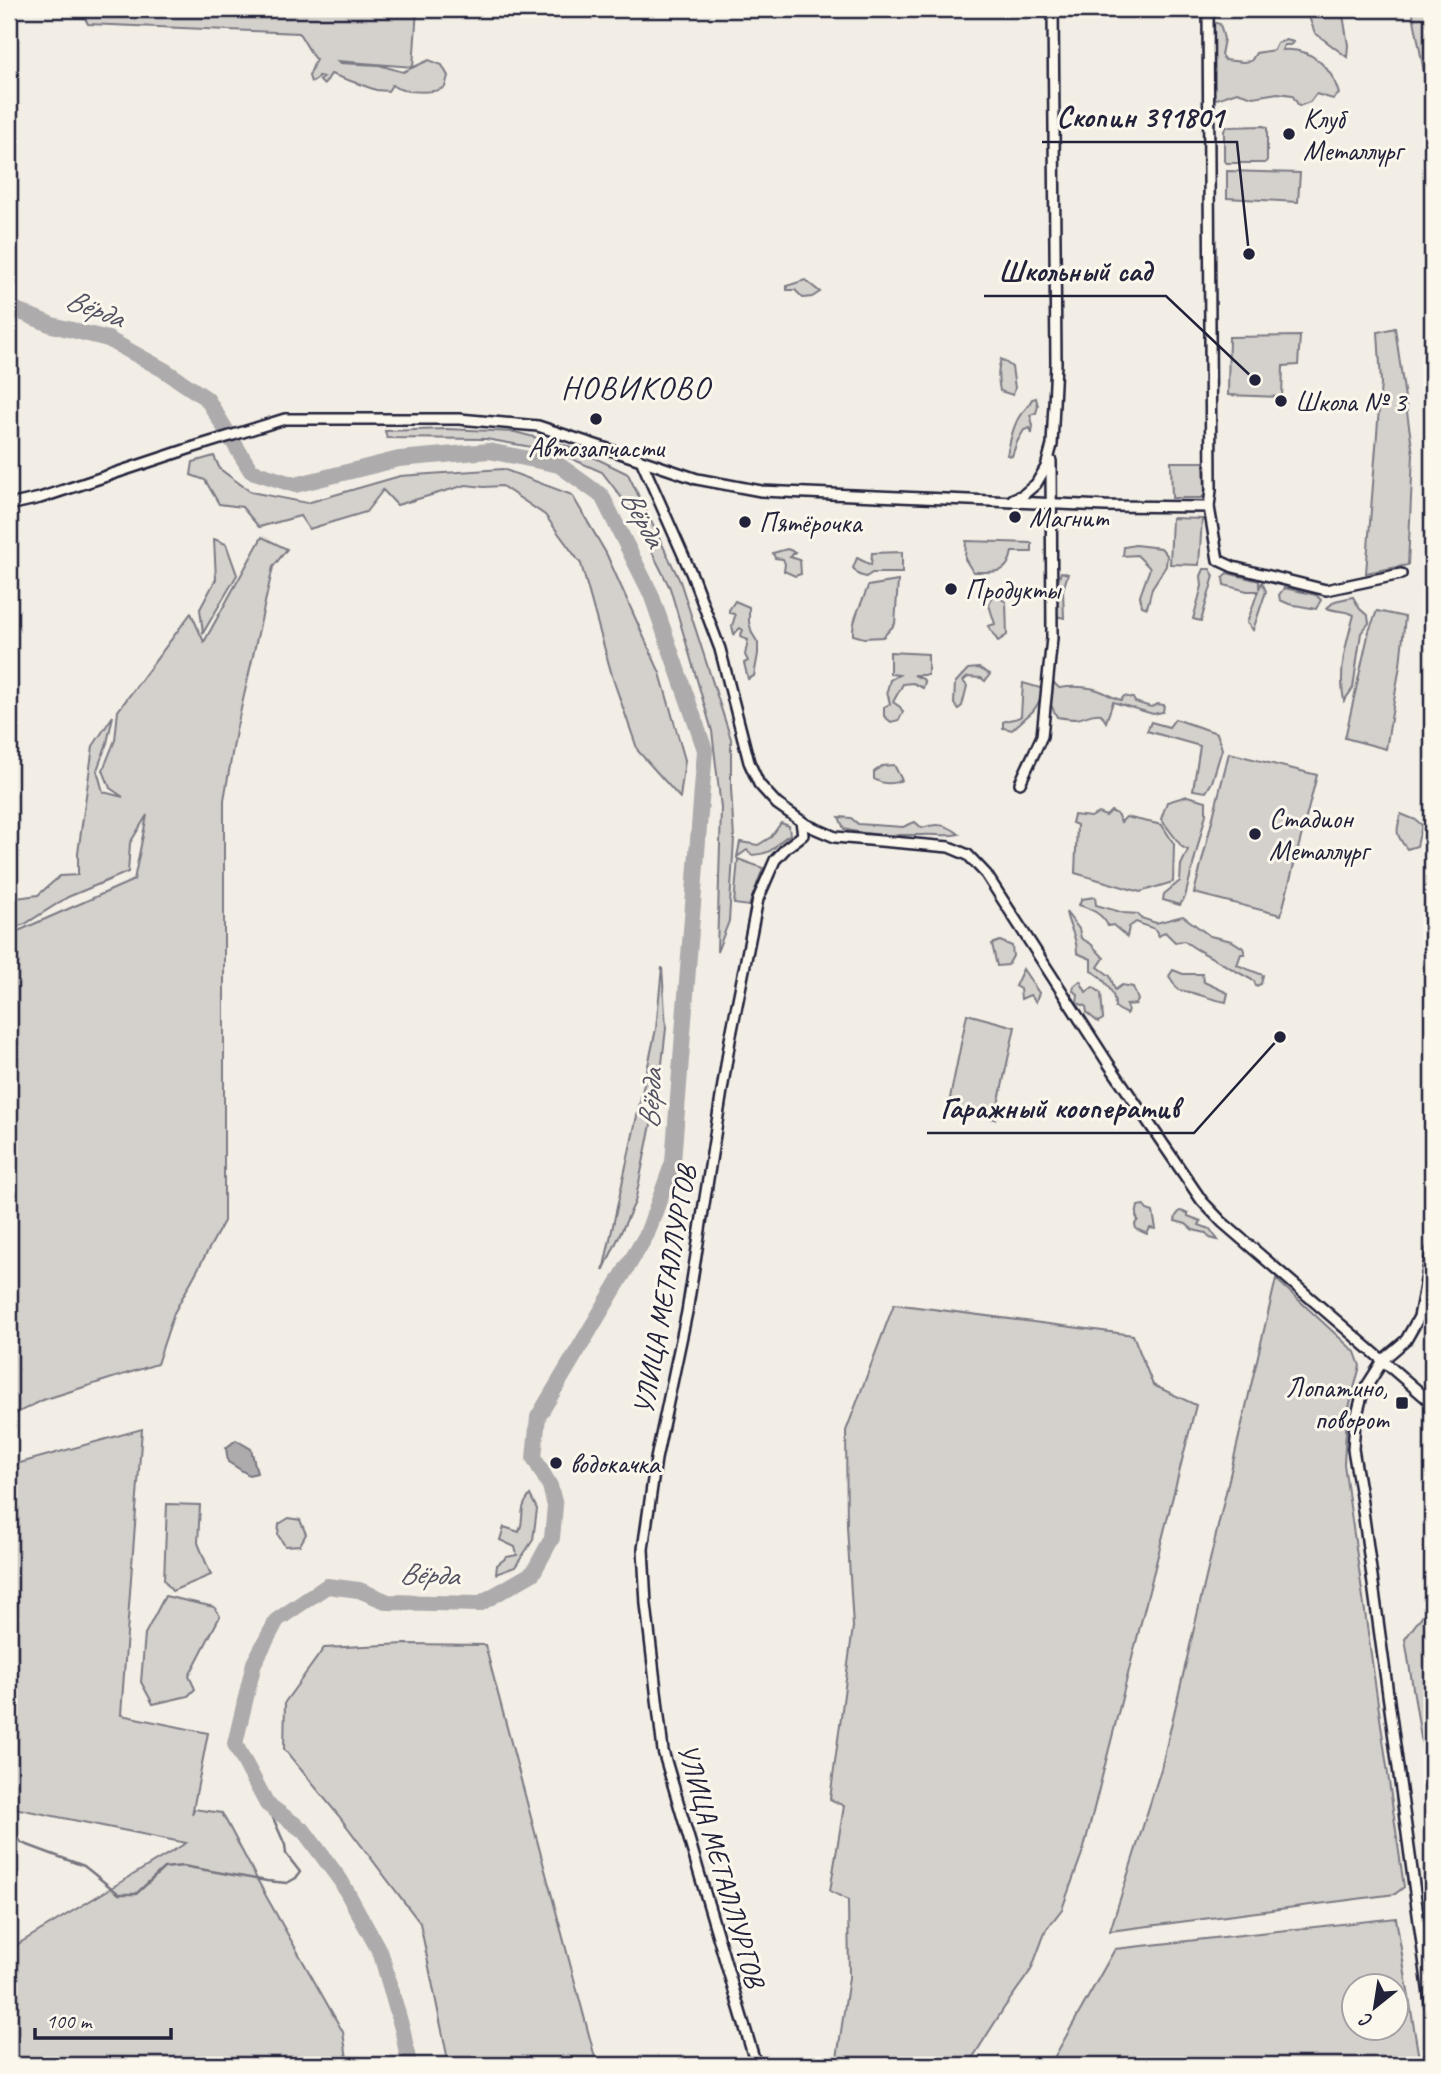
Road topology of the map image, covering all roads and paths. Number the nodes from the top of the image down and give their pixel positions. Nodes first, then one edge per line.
1 (1053, 9) edge
2 (1208, 9) edge
3 (1052, 445) junction
4 (641, 460) junction
5 (1008, 501) junction
6 (1050, 503) junction
7 (9, 505) edge
8 (1209, 508) junction
9 (1401, 574) dead end
10 (1020, 783) dead end
11 (802, 821) junction
12 (1432, 1249) edge
13 (1384, 1359) junction
14 (1432, 1403) edge
15 (1432, 2017) edge
16 (756, 2065) edge

1 - 3 street
2 - 8 street
3 - 5 street
3 - 6 street
4 - 5 street
4 - 7 street
4 - 11 street
5 - 6 street
6 - 8 street
6 - 10 street
8 - 9 street
11 - 13 street
11 - 16 street, УЛИЦА МЕТАЛЛУРГОВ
12 - 13 street
13 - 14 street
13 - 15 street

